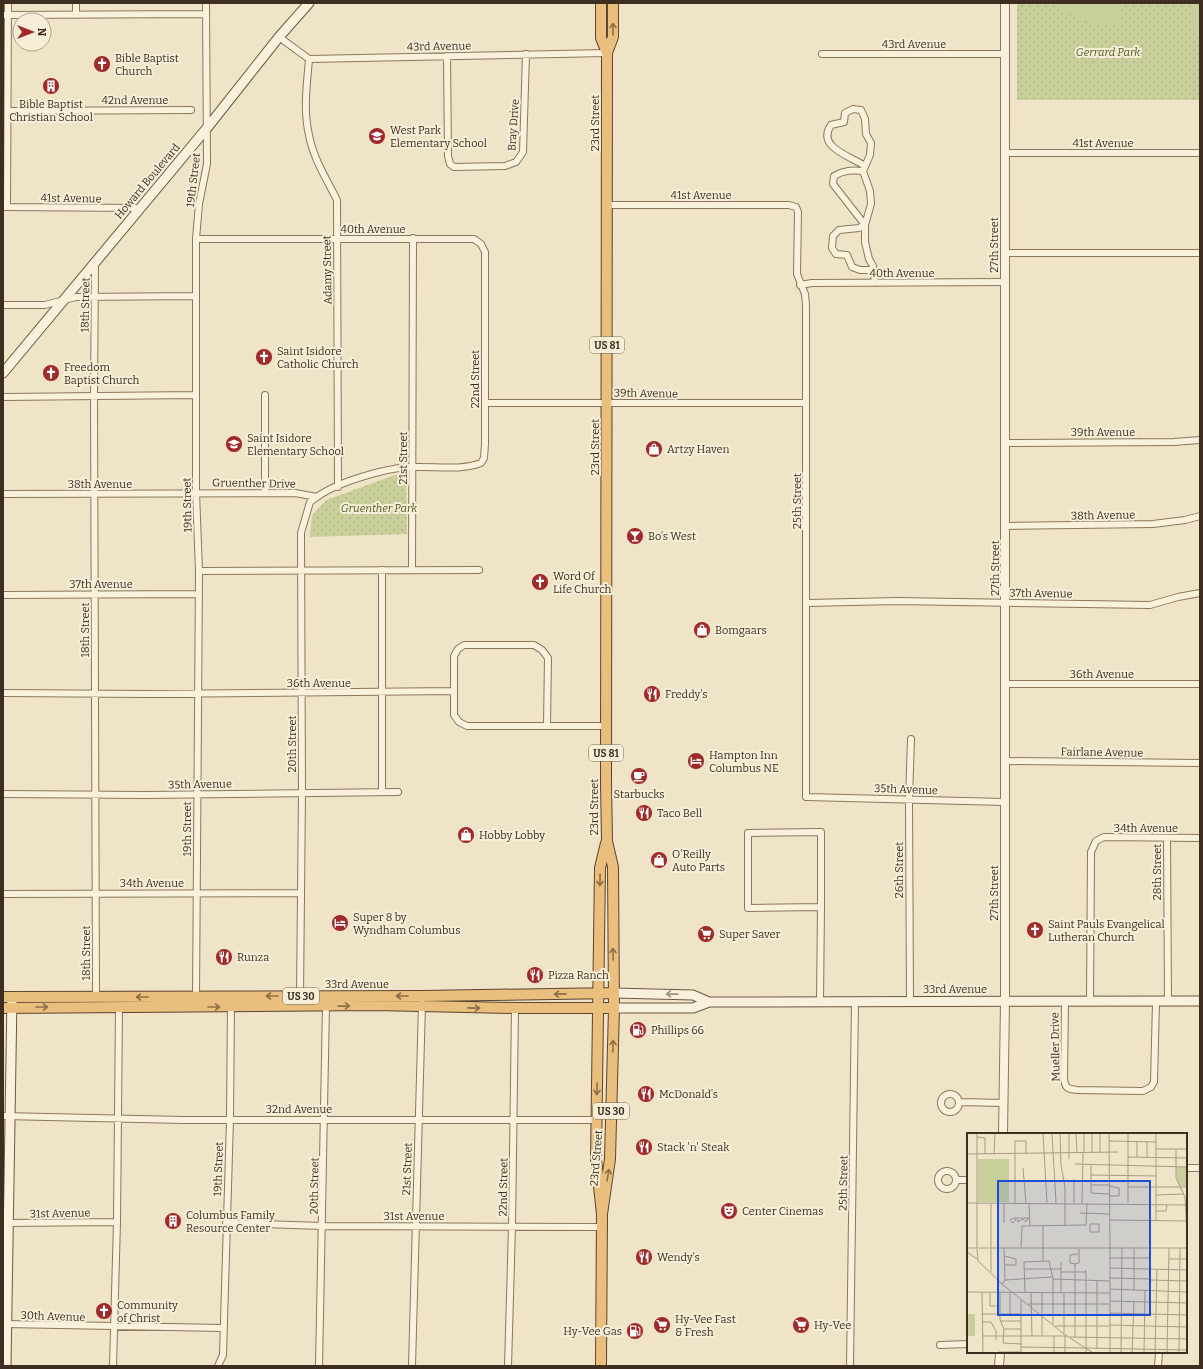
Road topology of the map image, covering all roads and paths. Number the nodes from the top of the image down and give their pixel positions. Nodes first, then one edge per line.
1 (8, 3) edge
2 (76, 3) edge
3 (206, 3) edge
4 (310, 3) edge
5 (601, 3) edge
6 (613, 3) edge
7 (1005, 3) edge
8 (206, 14) junction
9 (6, 15) edge
10 (76, 15) junction
11 (279, 37) junction
12 (607, 53) junction
13 (526, 54) junction
14 (822, 54) dead end
15 (1006, 54) junction
16 (447, 56) junction
17 (309, 59) junction
18 (191, 110) dead end
19 (8, 111) junction
20 (207, 128) junction
21 (1005, 153) junction
22 (1200, 153) edge
23 (864, 169) junction
24 (606, 204) junction
25 (5, 207) edge
26 (796, 207) joint
27 (139, 208) junction
28 (865, 225) junction
29 (413, 238) junction
30 (196, 239) junction
31 (337, 239) junction
32 (1005, 253) junction
33 (1200, 253) edge
34 (95, 262) junction
35 (485, 262) joint
36 (874, 270) junction
37 (1005, 282) junction
38 (874, 283) junction
39 (800, 285) junction
40 (94, 296) junction
41 (196, 296) junction
42 (64, 299) junction
43 (3, 305) edge
44 (3, 373) edge
45 (196, 395) junction
46 (265, 395) dead end
47 (94, 396) junction
48 (3, 397) edge
49 (806, 402) junction
50 (485, 403) junction
51 (607, 403) junction
52 (1200, 440) edge
53 (1005, 443) junction
54 (413, 467) junction
55 (338, 487) junction
56 (196, 492) junction
57 (265, 492) junction
58 (3, 494) edge
59 (94, 494) junction
60 (317, 497) junction
61 (1200, 516) edge
62 (1006, 526) junction
63 (382, 570) junction
64 (412, 570) junction
65 (479, 570) dead end
66 (199, 571) junction
67 (301, 571) junction
68 (95, 593) junction
69 (1200, 593) edge
70 (199, 594) junction
71 (3, 595) edge
72 (807, 602) junction
73 (1006, 603) junction
74 (1005, 684) junction
75 (1200, 684) edge
76 (454, 691) junction
77 (302, 692) junction
78 (382, 692) junction
79 (3, 693) edge
80 (95, 693) junction
81 (197, 694) junction
82 (548, 725) junction
83 (606, 726) junction
84 (912, 739) dead end
85 (1004, 761) junction
86 (1200, 763) edge
87 (382, 792) junction
88 (398, 792) dead end
89 (302, 793) junction
90 (3, 794) edge
91 (197, 794) junction
92 (96, 795) junction
93 (806, 797) joint
94 (909, 799) junction
95 (1004, 802) junction
96 (1167, 838) junction
97 (1200, 838) edge
98 (606, 841) junction
99 (96, 893) junction
100 (301, 893) junction
101 (3, 894) edge
102 (198, 894) junction
103 (821, 907) junction
104 (614, 993) junction
105 (599, 994) junction
106 (196, 996) junction
107 (231, 996) junction
108 (300, 996) junction
109 (96, 997) junction
110 (422, 1001) junction
111 (820, 1001) junction
112 (855, 1001) junction
113 (910, 1001) junction
114 (1200, 1001) edge
115 (8, 1002) edge
116 (709, 1002) junction
117 (1005, 1002) junction
118 (1064, 1002) junction
119 (1090, 1002) junction
120 (1156, 1002) junction
121 (1168, 1002) junction
122 (326, 1006) junction
123 (119, 1007) junction
124 (196, 1007) junction
125 (232, 1007) junction
126 (515, 1008) junction
127 (599, 1008) junction
128 (614, 1008) junction
129 (960, 1102) dead end
130 (1004, 1103) junction
131 (7, 1116) edge
132 (118, 1119) junction
133 (325, 1119) junction
134 (230, 1120) junction
135 (419, 1120) junction
136 (596, 1120) junction
137 (514, 1121) junction
138 (1003, 1133) edge
139 (1187, 1168) edge
140 (1200, 1168) edge
141 (957, 1180) dead end
142 (967, 1180) edge
143 (602, 1214) junction
144 (117, 1222) junction
145 (6, 1223) edge
146 (226, 1223) junction
147 (323, 1226) junction
148 (416, 1226) junction
149 (512, 1226) junction
150 (602, 1227) junction
151 (5, 1324) edge
152 (114, 1327) junction
153 (223, 1328) junction
154 (967, 1344) edge
155 (940, 1345) dead end
156 (1000, 1353) edge
157 (1159, 1353) edge
158 (6, 1366) edge
159 (113, 1366) edge
160 (218, 1366) edge
161 (319, 1366) edge
162 (412, 1366) edge
163 (508, 1366) edge
164 (601, 1366) edge
165 (850, 1366) edge
166 (999, 1366) edge
167 (1158, 1366) edge

1 - 9 street
2 - 10 street
3 - 8 street, 19th Street
4 - 11 main road, Howard Boulevard
5 - 12 highway, 23rd Street / US 81
12 -> 6 highway, 23rd Street / US 81
7 - 15 street, 27th Street
8 - 10 street
8 - 20 street, 19th Street
9 - 10 street
9 - 19 street
11 - 17 street
11 - 20 main road, Howard Boulevard
12 - 13 street, 43rd Avenue
12 - 24 highway, 23rd Street / US 81
13 - 16 street, 43rd Avenue
13 - 16 street, Bray Drive
14 - 15 street, 43rd Avenue
15 - 21 street, 27th Street
16 - 17 street, 43rd Avenue
17 - 31 street, Adamy Street
18 - 19 street, 42nd Avenue
19 - 25 street
20 - 27 main road, Howard Boulevard
20 - 30 street, 19th Street
21 - 22 street, 41st Avenue
21 - 32 street, 27th Street
23 - 23 street
23 - 28 street
23 - 28 street
24 - 26 street, 41st Avenue
24 - 51 highway, 23rd Street / US 81
25 - 27 street, 41st Avenue
26 - 39 street, 25th Street
27 - 34 main road, Howard Boulevard
28 - 36 street
28 - 36 street
29 - 31 street, 40th Avenue
29 - 35 street, 40th Avenue
29 - 54 street, 21st Street
30 - 31 street, 40th Avenue
30 - 41 street, 19th Street
31 - 55 street, Adamy Street
32 - 33 street
32 - 37 street, 27th Street
34 - 40 street, 18th Street
34 - 42 main road, Howard Boulevard
35 - 50 street, 22nd Street
36 - 38 street
37 - 38 street, 40th Avenue
37 - 53 street, 27th Street
38 - 39 street, 40th Avenue
39 - 49 street, 25th Street
40 - 41 street
40 - 42 street
40 - 47 street, 18th Street
41 - 45 street, 19th Street
42 - 43 street
42 - 44 main road, Howard Boulevard
45 - 47 street
45 - 56 street, 19th Street
46 - 57 street
47 - 48 street
47 - 59 street, 18th Street
49 - 51 street, 39th Avenue
49 - 72 street, 25th Street
50 - 51 street, 39th Avenue
50 - 54 street, 22nd Street
51 - 83 highway, 23rd Street / US 81
52 - 53 street, 39th Avenue
53 - 62 street, 27th Street
54 - 55 street
54 - 64 street, 21st Street
55 - 60 street
56 - 57 street, Gruenther Drive
56 - 59 street, 38th Avenue
56 - 66 street, 19th Street
57 - 60 street, Gruenther Drive
58 - 59 street, 38th Avenue
59 - 68 street, 18th Street
60 - 67 street, 20th Street
61 - 62 street, 38th Avenue
62 - 73 street, 27th Street
63 - 64 street
63 - 67 street
63 - 78 street
64 - 65 street
66 - 67 street
66 - 70 street, 19th Street
67 - 77 street, 20th Street
68 - 70 street, 37th Avenue
68 - 71 street, 37th Avenue
68 - 80 street, 18th Street
69 - 73 street, 37th Avenue
70 - 81 street, 19th Street
72 - 73 street, 37th Avenue
72 - 93 street, 25th Street
73 - 74 street, 27th Street
74 - 75 street, 36th Avenue
74 - 85 street, 27th Street
76 - 78 street, 36th Avenue
76 - 82 street
76 - 82 street
77 - 78 street, 36th Avenue
77 - 81 street, 36th Avenue
77 - 89 street, 20th Street
78 - 87 street
79 - 80 street, 36th Avenue
80 - 81 street, 36th Avenue
80 - 92 street, 18th Street
81 - 91 street, 19th Street
82 - 83 street
83 - 98 highway, 23rd Street / US 81
84 - 94 street, 26th Street
85 - 86 street, Fairlane Avenue
85 - 95 street, 27th Street
87 - 88 street, 35th Avenue
87 - 89 street, 35th Avenue
89 - 91 street, 35th Avenue
89 - 100 street, 20th Street
90 - 92 street, 35th Avenue
91 - 92 street, 35th Avenue
91 - 102 street, 19th Street
92 - 99 street, 18th Street
93 - 94 street, 35th Avenue
94 - 95 street, 35th Avenue
94 - 113 street, 26th Street
95 - 117 street, 27th Street
96 - 97 street, 34th Avenue
96 - 119 street, 34th Avenue
96 - 121 street, 28th Street
104 -> 98 highway, 23rd Street / US 81
98 -> 105 highway, 23rd Street / US 81
99 - 101 street, 34th Avenue
99 - 102 street, 34th Avenue
99 - 109 street, 18th Street
100 - 102 street, 34th Avenue
100 - 108 street, 20th Street
102 - 106 street, 19th Street
103 - 103 street
103 - 111 street
104 - 105 highway, 33rd Avenue / US 30
116 -> 104 main road, 33rd Avenue
104 - 128 highway, 23rd Street / US 30
105 -> 110 highway, 33rd Avenue / US 30
105 - 127 highway, 23rd Street / US 81
106 - 107 highway, 33rd Avenue / US 30
106 -> 109 highway, 33rd Avenue / US 30
106 - 124 street, 19th Street
108 -> 107 highway, 33rd Avenue / US 30
107 - 125 street, 19th Street
110 -> 108 highway, 33rd Avenue / US 30
109 - 115 highway, 33rd Avenue / US 30
122 -> 110 highway, 33rd Avenue / US 30
110 -> 126 highway, 33rd Avenue / US 30
110 - 135 street, 21st Street
111 - 112 main road, 33rd Avenue
111 - 116 main road, 33rd Avenue
112 - 113 main road, 33rd Avenue
112 - 165 street, 25th Street
113 - 117 main road, 33rd Avenue
114 - 121 main road, 33rd Avenue
115 -> 123 highway, 33rd Avenue / US 30
115 - 131 main road
116 - 128 main road, 33rd Avenue
117 - 118 main road, 33rd Avenue
117 - 130 street, 27th Street
118 - 119 main road, 33rd Avenue
118 - 120 street, Mueller Drive
119 - 120 main road, 33rd Avenue
120 - 121 main road, 33rd Avenue
122 - 125 highway, 33rd Avenue / US 30
122 - 133 street, 20th Street
123 - 124 highway, 33rd Avenue / US 30
123 - 132 street
124 -> 125 highway, 33rd Avenue / US 30
125 - 134 street, 19th Street
126 - 127 highway, 33rd Avenue / US 30
126 - 137 street, 22nd Street
127 - 128 highway, 33rd Avenue / US 30
127 -> 136 highway, 23rd Street / US 30
143 -> 128 highway, 23rd Street / US 30
129 - 130 street
130 - 138 street, 27th Street
131 - 132 street, 32nd Avenue
131 - 145 main road
132 - 134 street, 32nd Avenue
132 - 144 street
133 - 134 street, 32nd Avenue
133 - 135 street, 32nd Avenue
133 - 147 street, 20th Street
134 - 146 street, 19th Street
135 - 137 street, 32nd Avenue
135 - 148 street, 21st Street
136 - 137 street, 32nd Avenue
136 - 143 highway, 23rd Street / US 30
137 - 149 street, 22nd Street
139 - 140 street
141 - 142 street
143 - 150 highway, 23rd Street / US 30
144 - 145 street, 31st Avenue
144 - 152 street
145 - 151 main road
146 - 147 street, 31st Avenue
146 - 153 street, 19th Street
147 - 148 street, 31st Avenue
147 - 161 street, 20th Street
148 - 149 street, 31st Avenue
148 - 162 street, 21st Street
149 - 150 street, 31st Avenue
149 - 163 street, 22nd Street
150 - 164 highway, 23rd Street / US 30
151 - 152 street, 30th Avenue
151 - 158 main road
152 - 153 street, 30th Avenue
152 - 159 street
153 - 160 street, 19th Street
154 - 155 street
156 - 166 street
157 - 167 street

